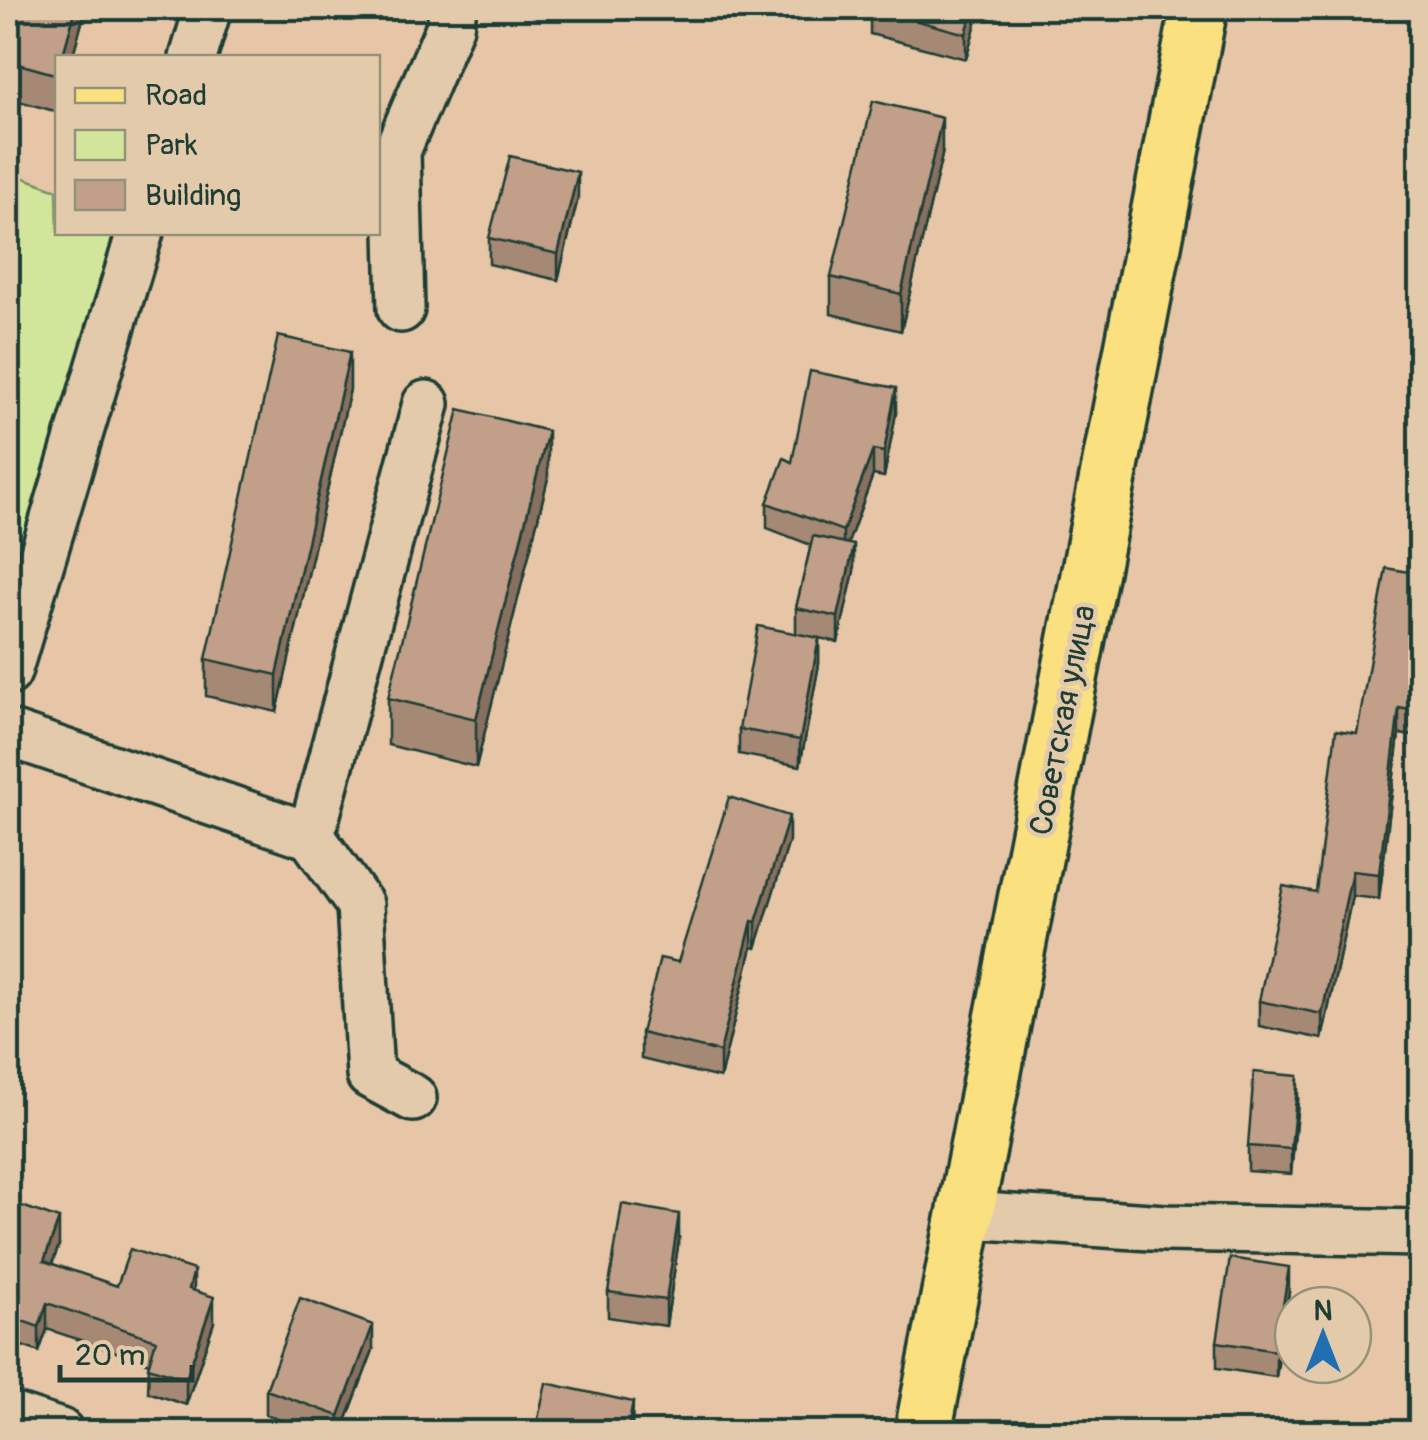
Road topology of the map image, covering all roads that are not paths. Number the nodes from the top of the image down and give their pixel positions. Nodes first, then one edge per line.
1 (208, 8) edge
2 (454, 8) edge
3 (1199, 8) edge
4 (194, 55) edge
5 (139, 235) edge
6 (400, 308) dead end
7 (426, 404) dead end
8 (8, 672) edge
9 (8, 734) edge
10 (311, 836) junction
11 (414, 1098) dead end
12 (968, 1215) junction
13 (1420, 1233) edge
14 (8, 1415) edge
15 (60, 1432) edge
16 (923, 1432) edge

1 - 4 street
2 - 6 street
3 - 12 main road, Советская улица
5 - 8 street
7 - 10 street
9 - 10 street
10 - 11 street
12 - 13 street
12 - 16 main road, Советская улица
14 - 15 street

